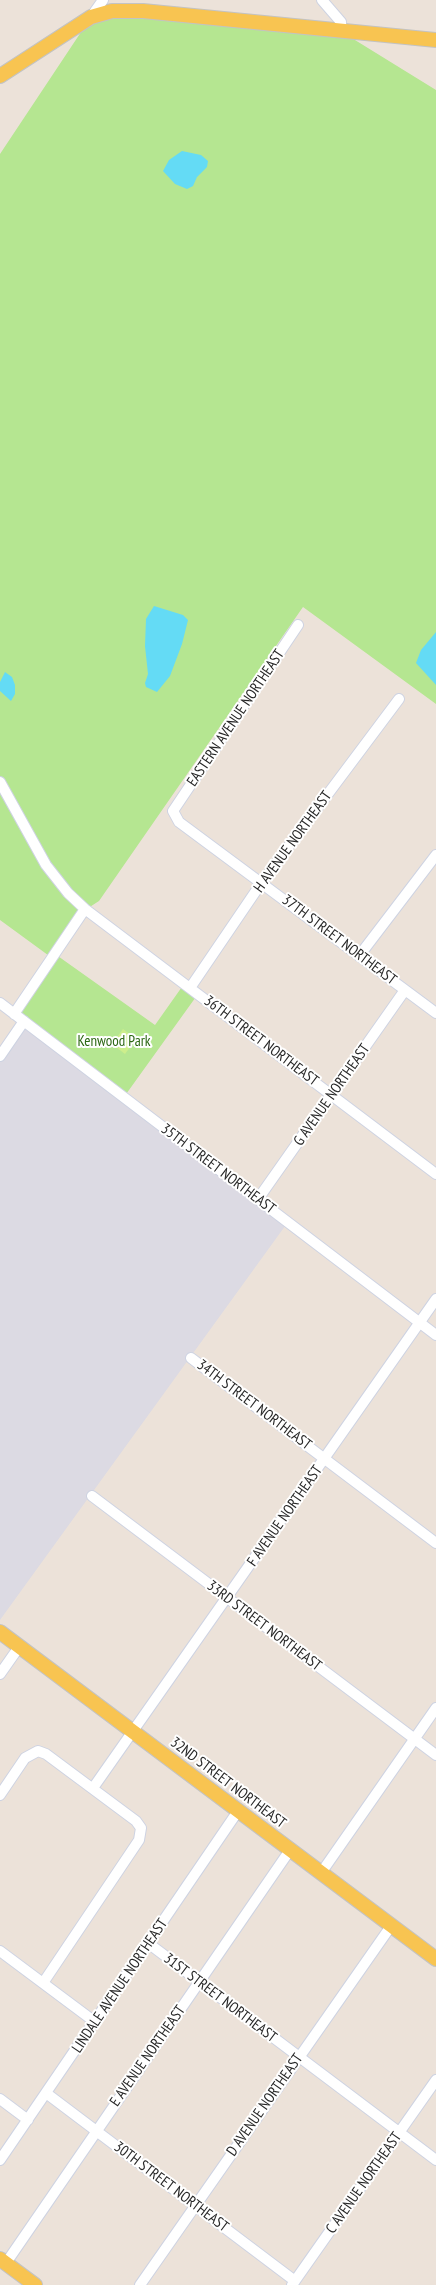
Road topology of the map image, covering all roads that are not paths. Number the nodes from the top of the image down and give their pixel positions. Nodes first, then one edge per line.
1 (103, 0) edge
2 (322, 0) edge
3 (91, 17) junction
4 (342, 32) junction
5 (436, 40) edge
6 (0, 76) edge
7 (298, 625) dead end
8 (399, 699) dead end
9 (0, 782) edge
10 (173, 811) joint
11 (436, 855) edge
12 (262, 882) junction
13 (85, 910) junction
14 (360, 956) junction
15 (190, 988) junction
16 (405, 990) junction
17 (0, 1003) edge
18 (436, 1013) edge
19 (14, 1014) junction
20 (24, 1021) junction
21 (0, 1056) edge
22 (332, 1095) junction
23 (436, 1174) edge
24 (258, 1199) junction
25 (436, 1299) edge
26 (420, 1322) junction
27 (436, 1335) edge
28 (191, 1358) dead end
29 (325, 1459) junction
30 (92, 1496) dead end
31 (436, 1542) edge
32 (228, 1598) junction
33 (0, 1632) edge
34 (19, 1647) junction
35 (0, 1674) edge
36 (436, 1708) edge
37 (133, 1732) junction
38 (414, 1739) junction
39 (436, 1756) edge
40 (92, 1788) junction
41 (0, 1795) edge
42 (238, 1811) junction
43 (290, 1850) junction
44 (321, 1873) junction
45 (391, 1926) junction
46 (148, 1943) junction
47 (0, 1951) edge
48 (436, 1959) edge
49 (199, 1982) junction
50 (42, 1983) junction
51 (95, 2022) junction
52 (300, 2057) junction
53 (436, 2080) edge
54 (46, 2093) junction
55 (0, 2099) edge
56 (28, 2120) junction
57 (96, 2131) junction
58 (400, 2132) junction
59 (0, 2160) edge
60 (436, 2160) edge
61 (195, 2206) junction
62 (3, 2261) edge
63 (294, 2283) edge
64 (34, 2285) edge
65 (140, 2285) edge

1 - 3 street
2 - 4 street
3 - 4 main road
3 - 6 main road
4 - 5 main road
7 - 10 street, EASTERN AVENUE NORTHEAST
8 - 12 street, H AVENUE NORTHEAST
9 - 13 street, 36TH STREET NORTHEAST
10 - 12 street, 37TH STREET NORTHEAST
11 - 14 street
12 - 14 street, 37TH STREET NORTHEAST
12 - 15 street, H AVENUE NORTHEAST
13 - 15 street, 36TH STREET NORTHEAST
13 - 19 street
14 - 16 street, 37TH STREET NORTHEAST
15 - 22 street, 36TH STREET NORTHEAST
16 - 18 street, 37TH STREET NORTHEAST
16 - 22 street, G AVENUE NORTHEAST
17 - 19 street, 35TH STREET NORTHEAST
19 - 20 street, 35TH STREET NORTHEAST
20 - 21 street
20 - 24 street, 35TH STREET NORTHEAST
22 - 23 street, 36TH STREET NORTHEAST
22 - 24 street, G AVENUE NORTHEAST
24 - 26 street, 35TH STREET NORTHEAST
25 - 26 street, F AVENUE NORTHEAST
26 - 27 street, 35TH STREET NORTHEAST
26 - 29 street, F AVENUE NORTHEAST
28 - 29 street, 34TH STREET NORTHEAST
29 - 31 street, 34TH STREET NORTHEAST
29 - 32 street, F AVENUE NORTHEAST
30 - 32 street, 33RD STREET NORTHEAST
32 - 37 street, F AVENUE NORTHEAST
32 - 38 street, 33RD STREET NORTHEAST
33 - 34 main road, 32ND STREET NORTHEAST
34 - 35 street
34 - 37 main road, 32ND STREET NORTHEAST
36 - 38 street
37 - 40 street, F AVENUE NORTHEAST
37 - 42 main road, 32ND STREET NORTHEAST
38 - 39 street, 33RD STREET NORTHEAST
38 - 44 street
40 - 41 street
40 - 50 street
42 - 43 main road, 32ND STREET NORTHEAST
42 - 46 street, LINDALE AVENUE NORTHEAST
43 - 44 main road, 32ND STREET NORTHEAST
43 - 49 street, E AVENUE NORTHEAST
44 - 45 main road, 32ND STREET NORTHEAST
45 - 48 main road, 32ND STREET NORTHEAST
45 - 52 street, D AVENUE NORTHEAST
46 - 49 street, 31ST STREET NORTHEAST
46 - 51 street, LINDALE AVENUE NORTHEAST
47 - 50 street
49 - 52 street, 31ST STREET NORTHEAST
49 - 57 street, E AVENUE NORTHEAST
50 - 51 street
51 - 54 street, LINDALE AVENUE NORTHEAST
52 - 58 street, 31ST STREET NORTHEAST
52 - 61 street, D AVENUE NORTHEAST
53 - 58 street, C AVENUE NORTHEAST
54 - 56 street, LINDALE AVENUE NORTHEAST
54 - 57 street, 30TH STREET NORTHEAST
55 - 56 street
56 - 59 street, LINDALE AVENUE NORTHEAST
57 - 61 street, 30TH STREET NORTHEAST
57 - 62 street, E AVENUE NORTHEAST
58 - 60 street, 31ST STREET NORTHEAST
58 - 63 street, C AVENUE NORTHEAST
61 - 63 street, 30TH STREET NORTHEAST
61 - 65 street, D AVENUE NORTHEAST
62 - 64 main road

